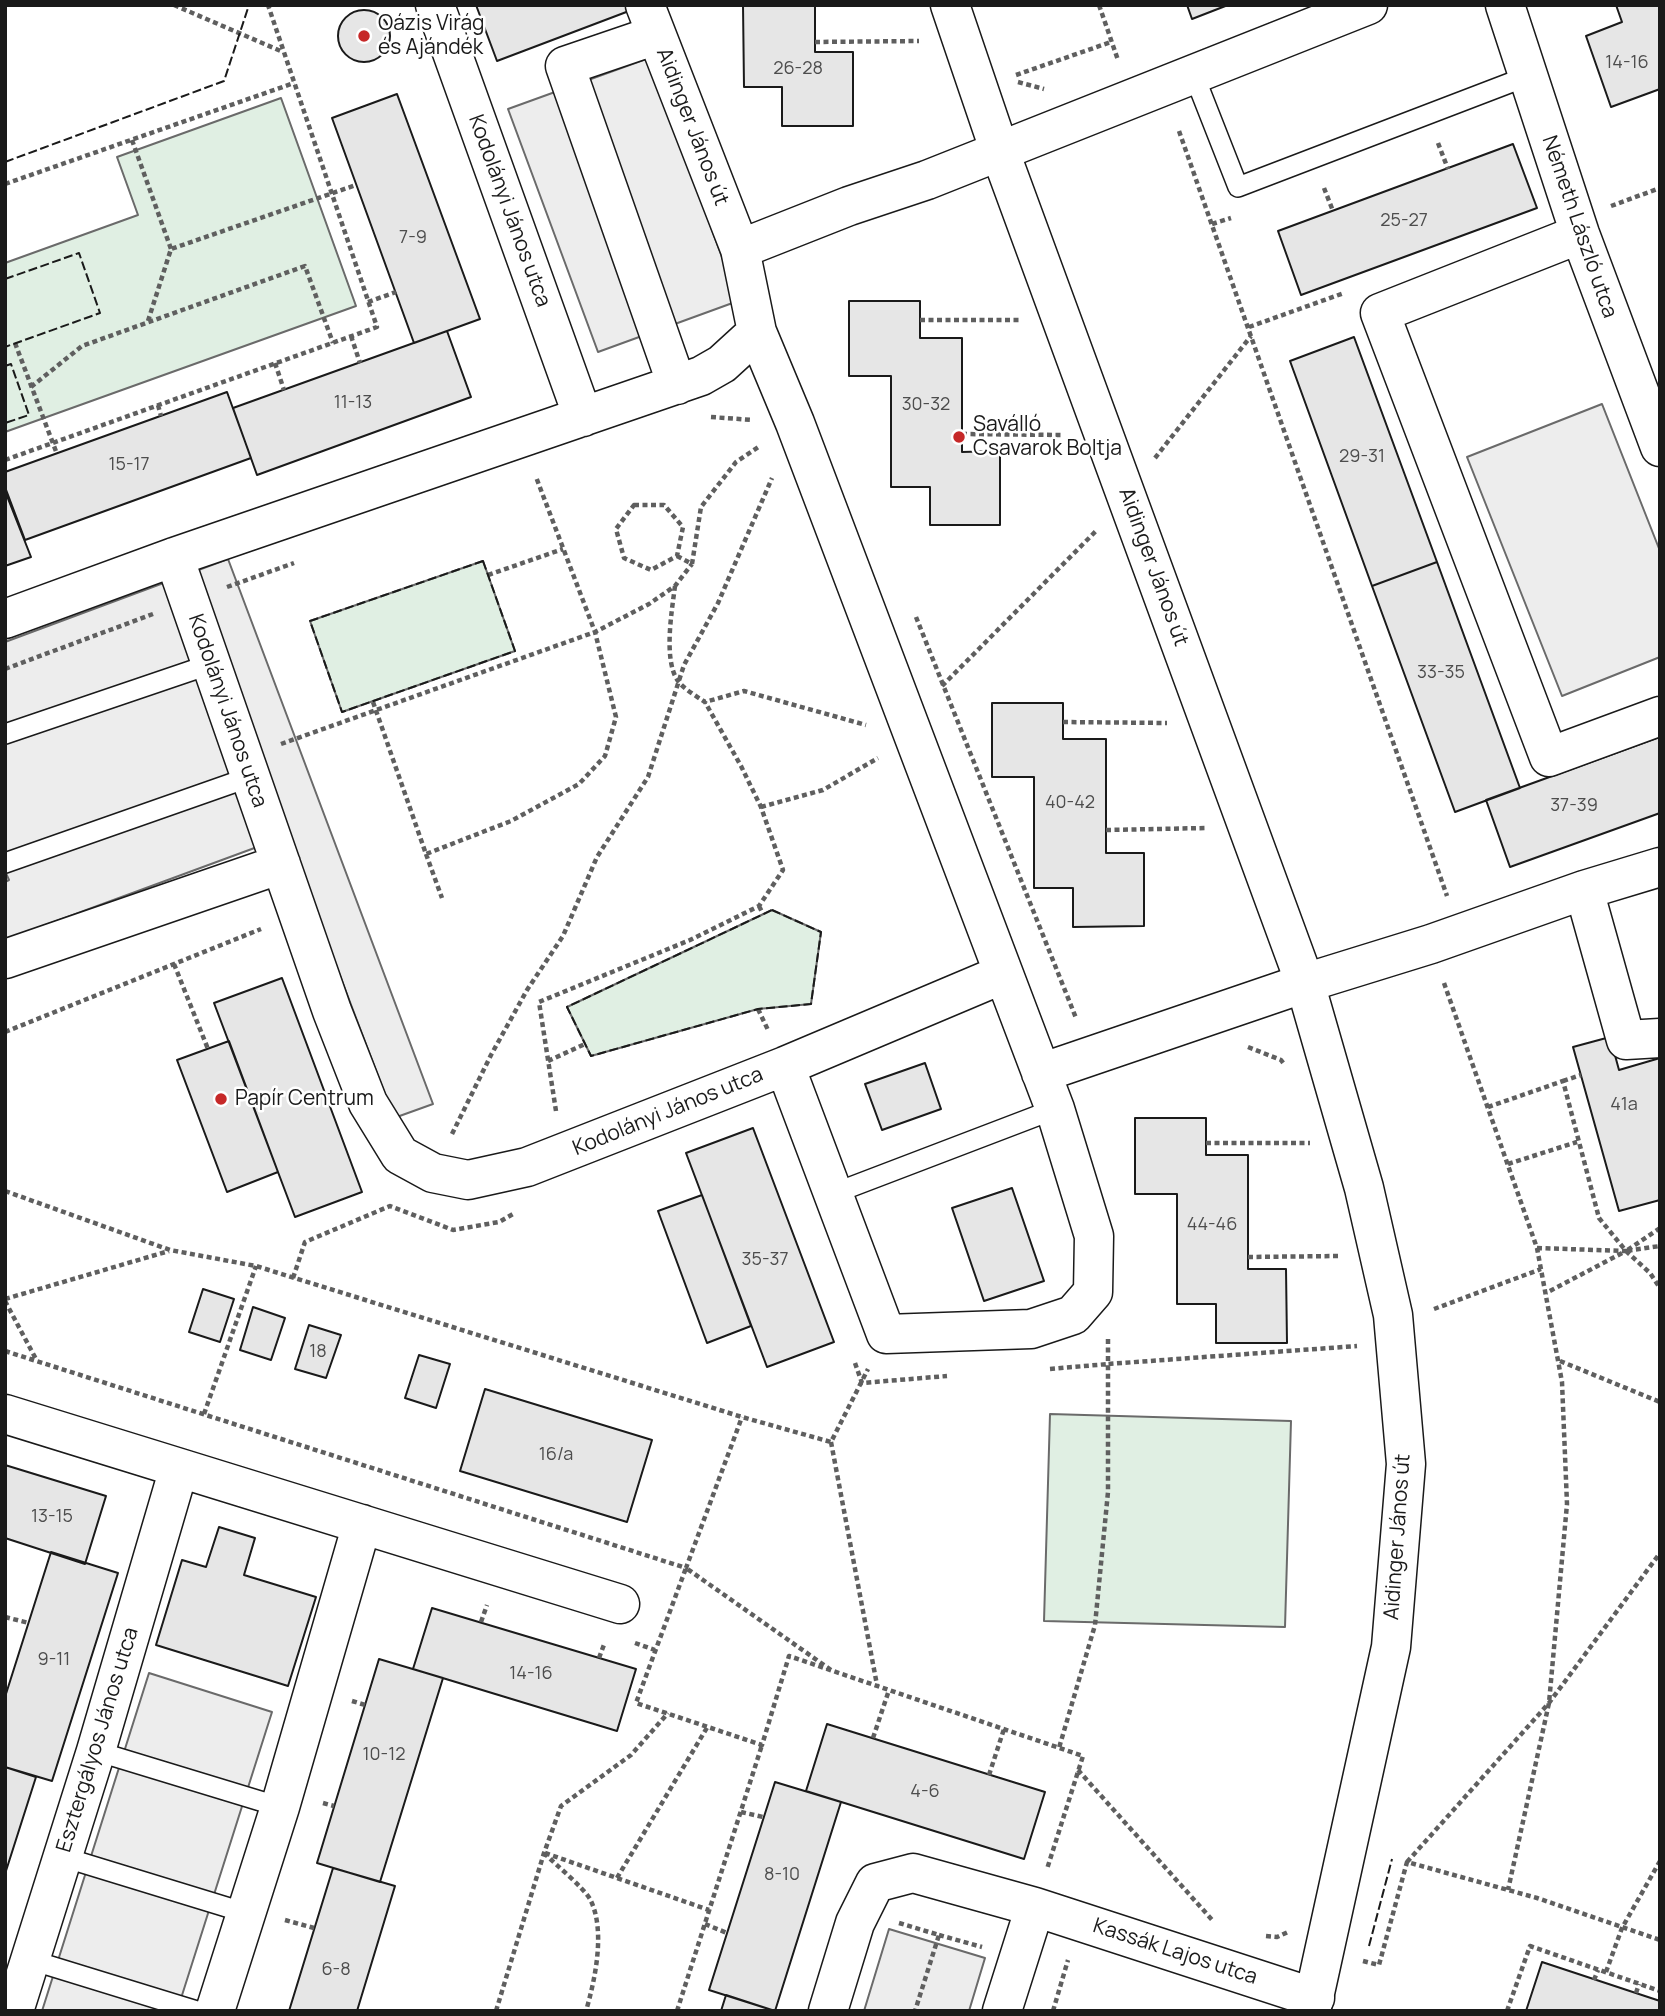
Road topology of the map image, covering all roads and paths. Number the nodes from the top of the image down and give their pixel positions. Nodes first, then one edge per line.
1 (174, 5) edge
2 (269, 5) edge
3 (435, 5) edge
4 (950, 5) edge
5 (1099, 5) edge
6 (1368, 5) edge
7 (1505, 5) edge
8 (651, 20) edge
9 (931, 41) dead end
10 (815, 42) dead end
11 (1111, 42) junction
12 (284, 52) junction
13 (1120, 65) dead end
14 (1528, 76) junction
15 (1178, 81) junction
16 (294, 83) junction
17 (978, 87) junction
18 (1450, 138) dead end
19 (132, 140) junction
20 (1438, 142) junction
21 (1425, 147) dead end
22 (1000, 152) junction
23 (1448, 169) dead end
24 (5, 184) edge
25 (1323, 184) dead end
26 (356, 185) dead end
27 (1660, 188) edge
28 (331, 194) junction
29 (1333, 211) dead end
30 (1237, 215) dead end
31 (1212, 225) junction
32 (1577, 227) junction
33 (171, 249) junction
34 (740, 249) junction
35 (396, 292) dead end
36 (368, 302) junction
37 (920, 320) dead end
38 (1012, 320) dead end
39 (148, 322) junction
40 (757, 332) junction
41 (1252, 335) junction
42 (351, 336) junction
43 (15, 343) dead end
44 (333, 343) junction
45 (275, 363) junction
46 (359, 363) dead end
47 (677, 384) junction
48 (32, 387) junction
49 (284, 390) dead end
50 (158, 405) junction
51 (161, 416) dead end
52 (583, 417) junction
53 (700, 417) dead end
54 (795, 423) junction
55 (962, 434) dead end
56 (1048, 435) dead end
57 (53, 443) junction
58 (1660, 447) edge
59 (57, 454) dead end
60 (5, 460) edge
61 (1149, 467) dead end
62 (548, 471) dead end
63 (1102, 525) dead end
64 (564, 549) junction
65 (677, 556) junction
66 (174, 557) junction
67 (304, 559) dead end
68 (692, 564) junction
69 (488, 575) dead end
70 (675, 586) junction
71 (189, 600) junction
72 (913, 610) dead end
73 (5, 620) edge
74 (595, 632) junction
75 (211, 664) junction
76 (5, 669) edge
77 (678, 682) junction
78 (943, 685) junction
79 (373, 702) dead end
80 (705, 702) junction
81 (376, 710) junction
82 (1660, 716) edge
83 (1063, 722) dead end
84 (1168, 723) dead end
85 (909, 724) junction
86 (5, 734) edge
87 (247, 767) junction
88 (761, 807) junction
89 (1204, 828) dead end
90 (1106, 830) dead end
91 (426, 854) junction
92 (5, 863) edge
93 (281, 864) junction
94 (1660, 867) edge
95 (1584, 890) junction
96 (442, 898) dead end
97 (1448, 900) dead end
98 (759, 906) junction
99 (763, 914) dead end
100 (265, 928) dead end
101 (1431, 944) junction
102 (5, 959) edge
103 (174, 964) junction
104 (1003, 974) junction
105 (1305, 983) junction
106 (1077, 1020) dead end
107 (5, 1032) edge
108 (1660, 1038) edge
109 (585, 1044) dead end
110 (1240, 1048) dead end
111 (208, 1049) dead end
112 (548, 1061) junction
113 (785, 1066) junction
114 (1287, 1069) dead end
115 (1041, 1073) junction
116 (1581, 1075) dead end
117 (1563, 1081) junction
118 (1488, 1107) junction
119 (1055, 1109) junction
120 (1312, 1132) dead end
121 (1577, 1142) junction
122 (1206, 1143) dead end
123 (1295, 1143) dead end
124 (1315, 1143) dead end
125 (562, 1154) junction
126 (1508, 1164) junction
127 (433, 1173) junction
128 (5, 1191) edge
129 (835, 1193) junction
130 (523, 1209) dead end
131 (1660, 1228) edge
132 (1660, 1246) edge
133 (1537, 1248) junction
134 (170, 1250) junction
135 (1626, 1251) junction
136 (1348, 1256) dead end
137 (1248, 1257) dead end
138 (256, 1266) junction
139 (1541, 1269) junction
140 (293, 1278) junction
141 (1660, 1288) edge
142 (1546, 1293) junction
143 (5, 1300) edge
144 (1423, 1313) dead end
145 (886, 1334) junction
146 (1108, 1338) dead end
147 (1368, 1345) dead end
148 (5, 1351) edge
149 (853, 1357) dead end
150 (1560, 1361) junction
151 (37, 1362) junction
152 (1108, 1364) junction
153 (1040, 1369) dead end
154 (958, 1376) dead end
155 (862, 1382) junction
156 (1660, 1402) edge
157 (5, 1414) edge
158 (204, 1414) junction
159 (742, 1418) junction
160 (831, 1442) junction
161 (179, 1468) junction
162 (362, 1524) junction
163 (1660, 1553) edge
164 (686, 1568) junction
165 (489, 1597) dead end
166 (5, 1617) edge
167 (614, 1619) joint
168 (481, 1622) dead end
169 (29, 1623) dead end
170 (632, 1643) dead end
171 (655, 1650) junction
172 (599, 1658) dead end
173 (831, 1670) junction
174 (877, 1686) junction
175 (889, 1690) junction
176 (1549, 1703) junction
177 (668, 1713) junction
178 (708, 1726) junction
179 (1004, 1729) junction
180 (873, 1738) dead end
181 (762, 1745) junction
182 (1059, 1748) junction
183 (96, 1751) junction
184 (1078, 1770) junction
185 (989, 1774) dead end
186 (280, 1807) junction
187 (741, 1812) junction
188 (764, 1817) dead end
189 (544, 1853) junction
190 (63, 1857) junction
191 (1660, 1860) edge
192 (1407, 1862) junction
193 (617, 1878) junction
194 (1040, 1889) junction
195 (1508, 1890) junction
196 (709, 1910) junction
197 (861, 1912) junction
198 (260, 1915) junction
199 (1204, 1921) dead end
200 (705, 1924) junction
201 (314, 1928) dead end
202 (1622, 1928) junction
203 (727, 1933) dead end
204 (1257, 1935) dead end
205 (1278, 1937) junction
206 (1311, 1938) junction
207 (1660, 1940) edge
208 (30, 1961) junction
209 (1598, 1970) junction
210 (1606, 1972) junction
211 (1594, 1980) dead end
212 (1639, 1983) junction
213 (1660, 1991) edge
214 (1636, 1993) dead end
215 (1313, 2004) edge
216 (14, 2011) edge
217 (197, 2011) edge
218 (215, 2011) edge
219 (496, 2011) edge
220 (586, 2011) edge
221 (677, 2011) edge
222 (828, 2011) edge
223 (915, 2011) edge
224 (1002, 2011) edge
225 (1507, 2011) edge

1 - 12 path
2 - 12 path
3 - 52 street, Kodolányi János utca
4 - 17 street, Aidinger János út
5 - 11 path
6 - 15 street
7 - 14 street, Németh László utca
8 - 34 street, Aidinger János út
8 - 47 street
9 - 10 path
11 - 13 path
11 - 17 path
12 - 16 path
14 - 15 lane
14 - 32 street, Németh László utca
15 - 22 street
15 - 31 path
16 - 19 path
16 - 28 path
17 - 22 street, Aidinger János út
18 - 20 path
19 - 24 path
19 - 33 path
20 - 21 path
20 - 23 path
22 - 34 street
22 - 105 street, Aidinger János út
25 - 29 path
26 - 28 path
27 - 32 path
28 - 33 path
28 - 36 path
30 - 31 path
31 - 41 path
32 - 58 street, Németh László utca
32 - 82 street
33 - 39 path
34 - 40 street, Aidinger János út
35 - 36 path
36 - 42 path
37 - 38 path
39 - 44 path
39 - 48 path
40 - 47 street
40 - 54 street, Aidinger János út
41 - 61 path
41 - 97 path
42 - 44 path
42 - 46 path
43 - 48 path
44 - 45 path
45 - 49 path
45 - 50 path
47 - 52 street
48 - 57 path
50 - 51 path
50 - 57 path
52 - 66 street
53 - 54 path
54 - 68 path
54 - 77 path
54 - 85 street, Aidinger János út
55 - 56 path
57 - 59 path
57 - 60 path
62 - 64 path
63 - 78 path
64 - 69 path
64 - 74 path
65 - 65 path
65 - 68 path
66 - 71 street, Kodolányi János utca
66 - 73 street
67 - 71 path
68 - 70 path
70 - 74 path
70 - 77 path
71 - 75 street, Kodolányi János utca
71 - 76 path
72 - 78 path
74 - 81 path
74 - 91 path
75 - 86 lane
75 - 87 street, Kodolányi János utca
77 - 80 path
77 - 127 path
78 - 85 path
78 - 106 path
79 - 81 path
80 - 85 path
80 - 88 path
81 - 87 path
81 - 91 path
83 - 84 path
85 - 88 path
85 - 104 street, Aidinger János út
87 - 92 lane
87 - 93 street, Kodolányi János utca
88 - 98 path
89 - 90 path
91 - 96 path
93 - 102 street
93 - 127 street, Kodolányi János utca
94 - 95 street
95 - 101 street
95 - 108 street
98 - 99 path
98 - 112 path
100 - 103 path
101 - 105 street
101 - 118 path
103 - 107 path
103 - 111 path
104 - 113 street
104 - 115 street, Aidinger János út
105 - 115 street
105 - 206 street, Aidinger János út
109 - 112 path
110 - 114 path
112 - 125 path
113 - 125 street, Kodolányi János utca
113 - 129 street, Kodolányi János utca
115 - 119 street, Aidinger János út
116 - 117 path
117 - 118 path
117 - 121 path
118 - 126 path
119 - 129 lane
119 - 145 street, Aidinger János út
120 - 124 path
121 - 126 path
121 - 135 path
122 - 123 path
125 - 127 street, Kodolányi János utca
126 - 133 path
128 - 134 path
129 - 145 street, Kodolányi János utca
130 - 140 path
131 - 135 path
132 - 135 path
133 - 135 path
133 - 139 path
134 - 138 path
134 - 143 path
135 - 141 path
135 - 142 path
136 - 137 path
138 - 140 path
138 - 158 path
139 - 142 path
139 - 144 path
140 - 159 path
142 - 150 path
143 - 151 path
145 - 155 path
146 - 152 path
147 - 152 path
148 - 151 path
149 - 155 path
150 - 156 path
150 - 176 path
151 - 158 path
152 - 153 path
152 - 182 path
154 - 155 path
155 - 160 path
157 - 161 street
158 - 164 path
159 - 160 path
159 - 164 path
160 - 174 path
161 - 162 street
161 - 183 street, Esztergályos János utca
162 - 167 street
162 - 186 street
163 - 176 path
164 - 171 path
164 - 173 path
165 - 168 path
166 - 169 path
167 - 172 path
170 - 171 path
171 - 177 path
173 - 174 path
173 - 181 path
174 - 175 path
175 - 179 path
175 - 180 path
176 - 192 path
176 - 195 path
177 - 178 path
177 - 189 path
178 - 181 path
178 - 193 path
179 - 182 path
179 - 185 path
181 - 187 path
182 - 184 path
183 - 186 lane
183 - 190 street, Esztergályos János utca
184 - 194 path
184 - 199 path
186 - 198 street
187 - 188 path
187 - 196 path
189 - 193 path
189 - 219 path
189 - 220 path
190 - 198 lane
190 - 208 street, Esztergályos János utca
191 - 202 path
192 - 195 path
192 - 206 path
193 - 196 path
194 - 197 street, Kassák Lajos utca
194 - 215 street, Kassák Lajos utca
194 - 224 street
195 - 202 path
196 - 200 path
197 - 222 street, Kassák Lajos utca
197 - 223 path
198 - 201 path
198 - 218 street
200 - 203 path
200 - 221 path
202 - 207 path
202 - 210 path
204 - 205 path
205 - 206 path
205 - 206 path
206 - 215 street, Aidinger János út
208 - 216 street, Esztergályos János utca
208 - 217 lane
209 - 210 path
209 - 211 path
209 - 225 path
210 - 212 path
212 - 213 path
212 - 214 path

